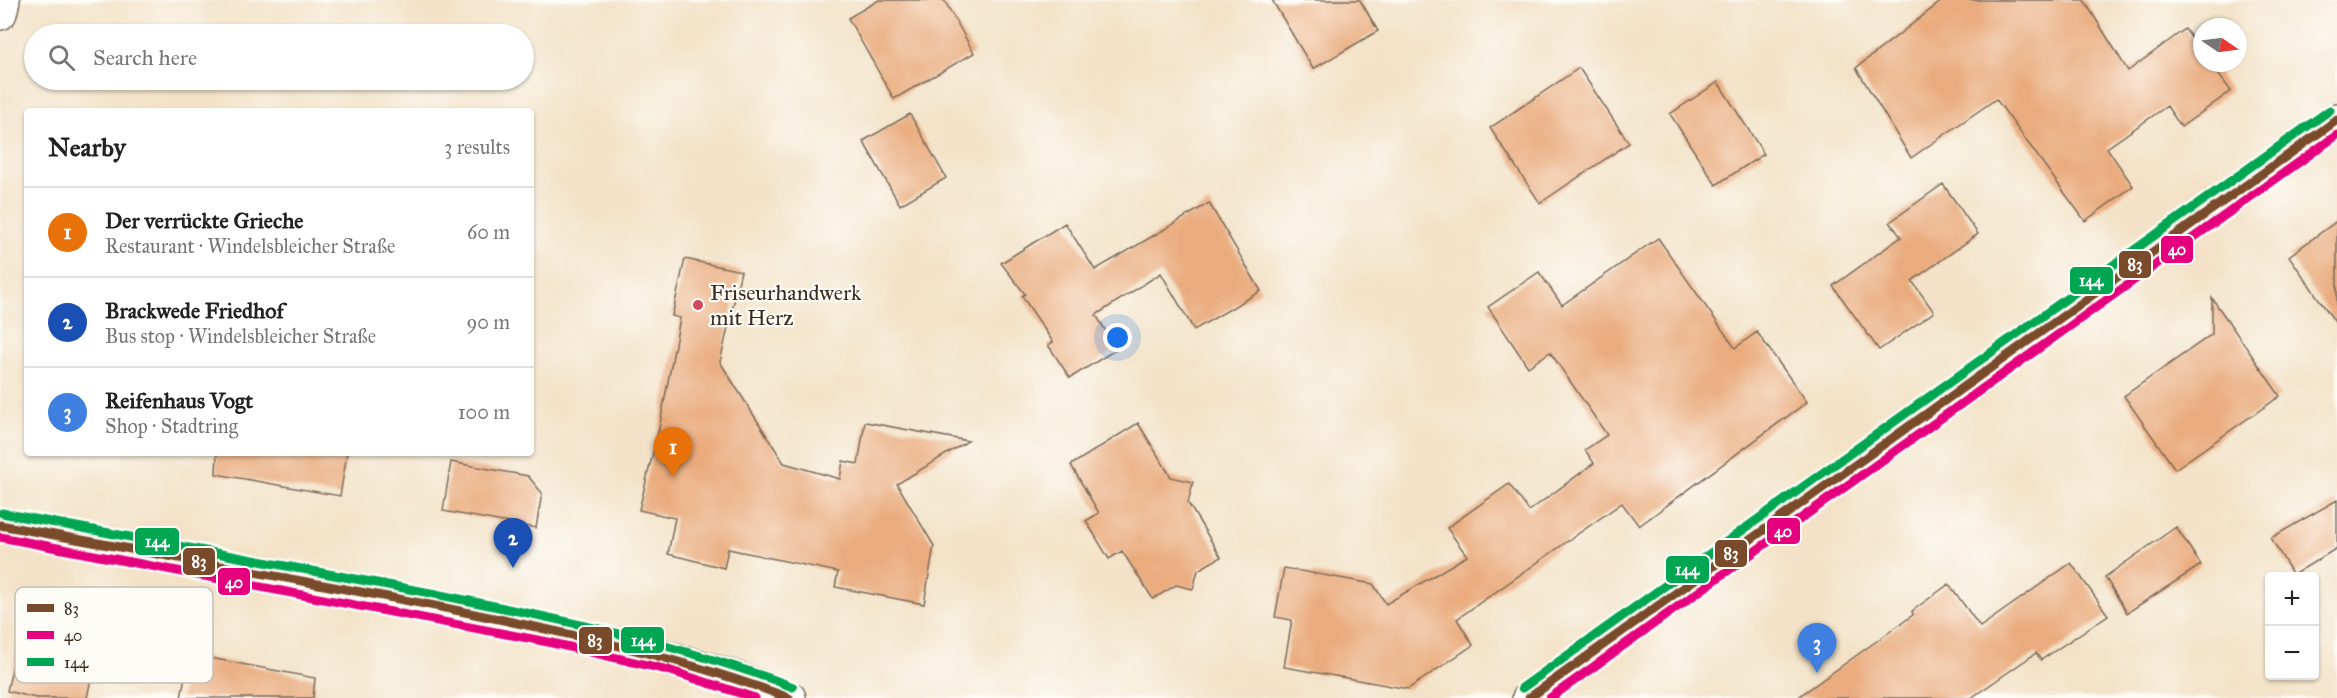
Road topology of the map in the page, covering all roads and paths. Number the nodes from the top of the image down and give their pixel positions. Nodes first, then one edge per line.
1 (3, 0) edge
2 (0, 13) edge
3 (2337, 120) edge
4 (0, 525) edge
5 (1548, 692) edge
6 (789, 698) edge

1 - 2 street
3 - 5 street
4 - 6 street

